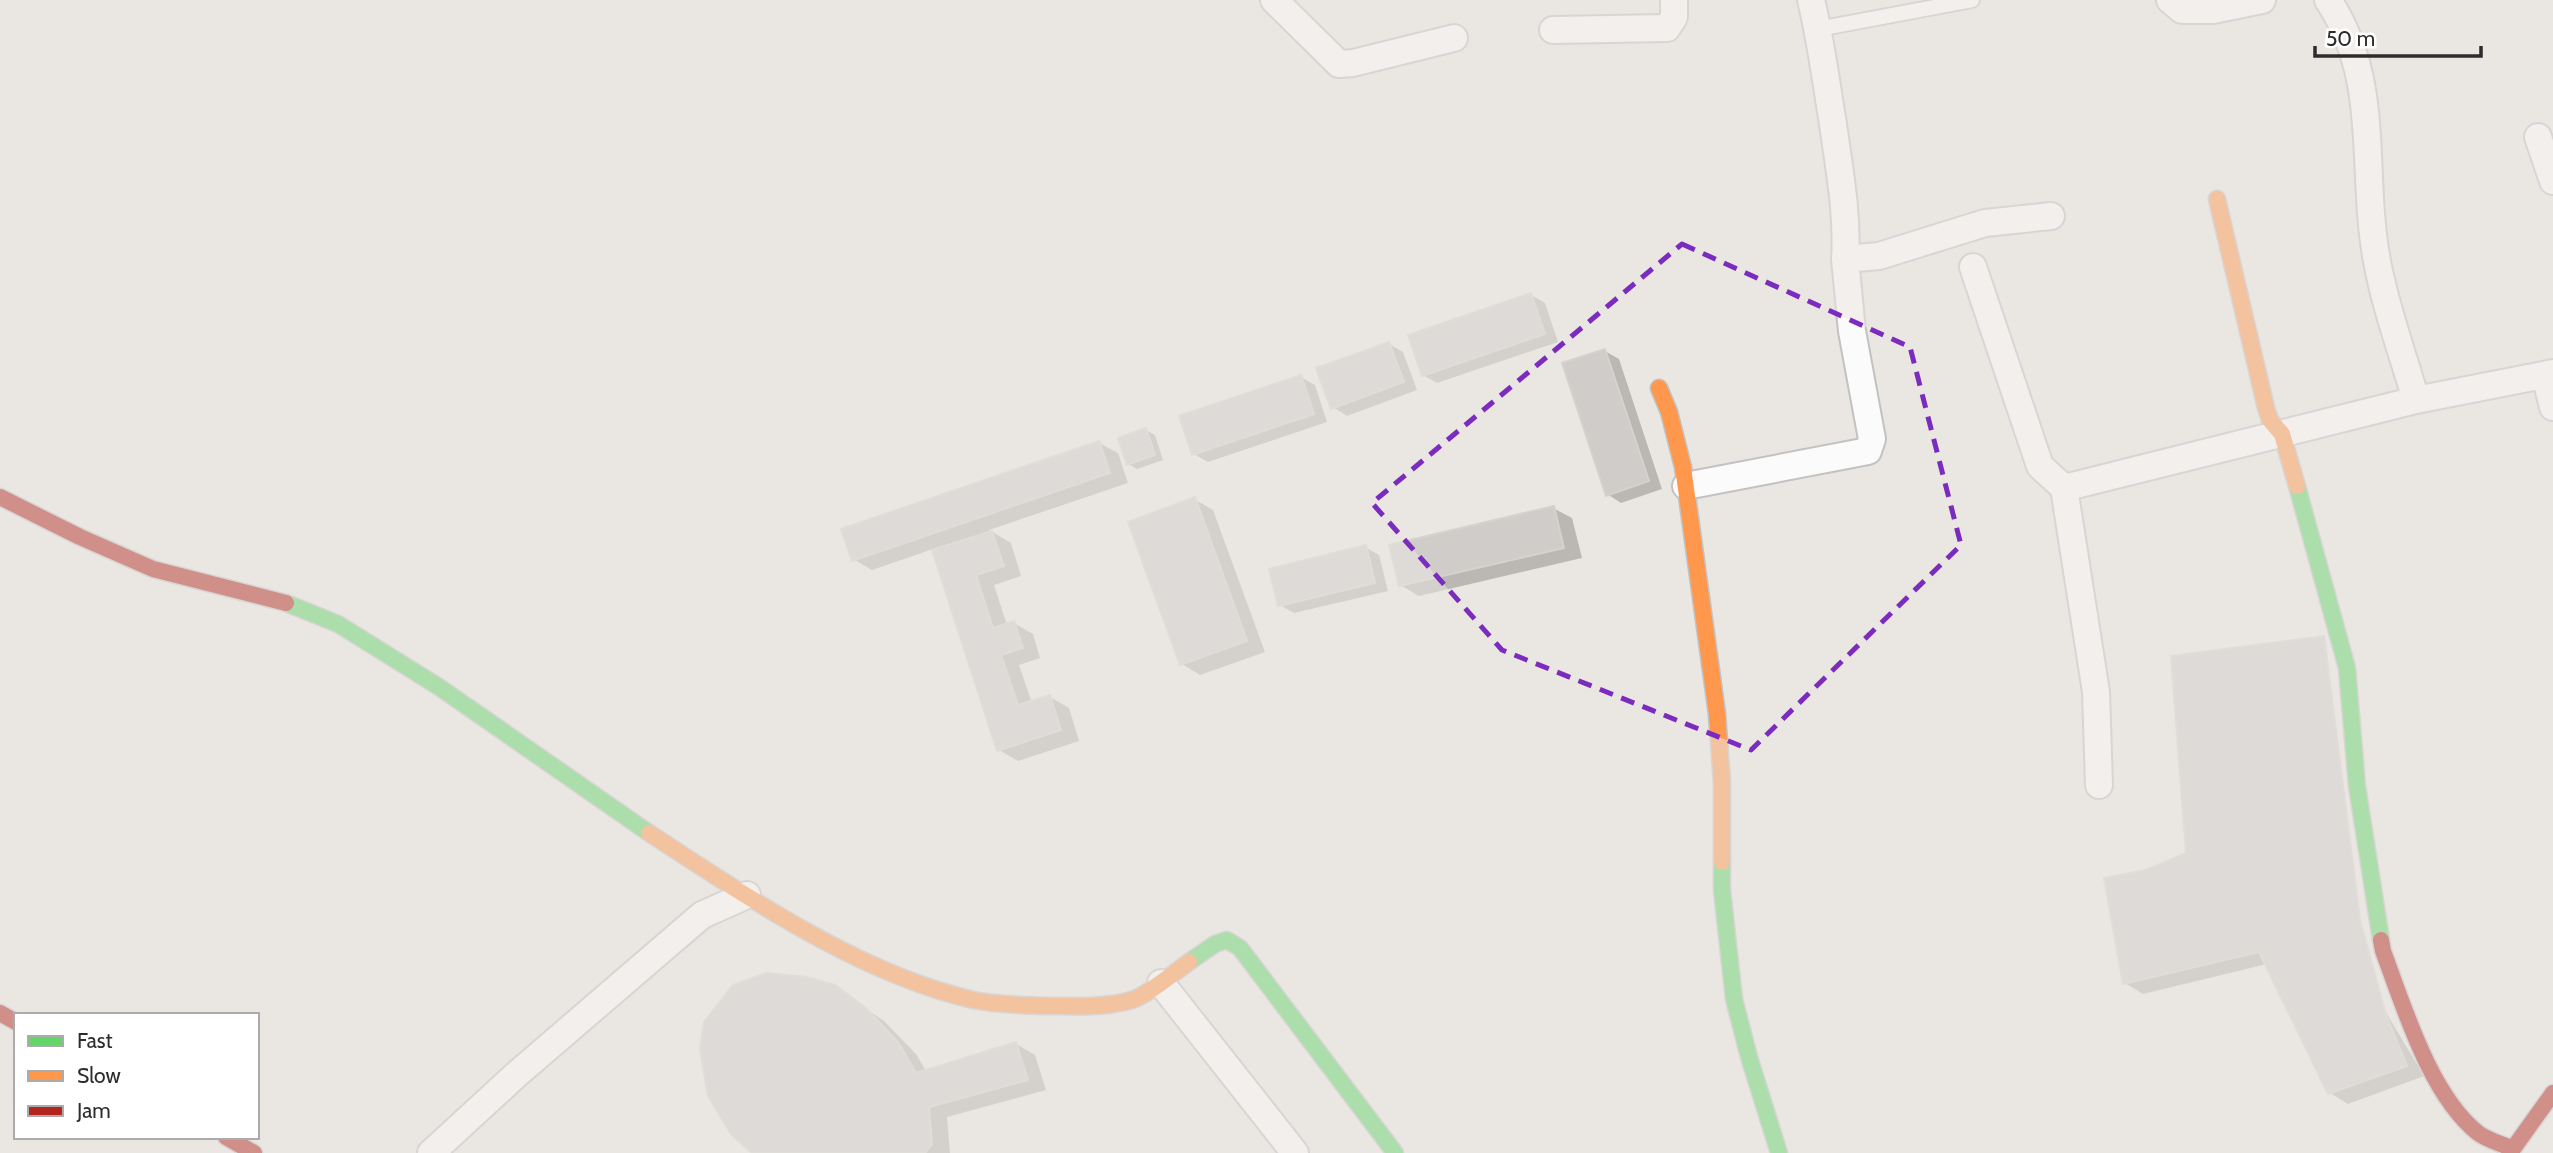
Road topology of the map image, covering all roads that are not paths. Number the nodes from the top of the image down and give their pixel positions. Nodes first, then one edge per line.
1 (1274, 0) edge
2 (1674, 0) edge
3 (1811, 0) edge
4 (1972, 0) edge
5 (2170, 0) edge
6 (2262, 0) edge
7 (2328, 0) edge
8 (1818, 29) junction
9 (1553, 30) dead end
10 (1454, 38) dead end
11 (2539, 137) dead end
12 (2553, 181) edge
13 (2217, 199) dead end
14 (2051, 216) dead end
15 (1845, 259) junction
16 (1973, 267) dead end
17 (2549, 374) edge
18 (1658, 388) dead end
19 (2416, 400) junction
20 (2553, 407) edge
21 (2282, 434) junction
22 (1686, 486) junction
23 (2064, 488) junction
24 (0, 497) edge
25 (2099, 785) dead end
26 (710, 872) junction
27 (747, 895) junction
28 (702, 915) junction
29 (1161, 983) junction
30 (2553, 1093) edge
31 (230, 1139) edge
32 (2512, 1151) edge
33 (254, 1153) edge
34 (430, 1153) edge
35 (1295, 1153) edge
36 (1395, 1153) edge
37 (1779, 1153) edge

1 - 10 street
2 - 9 street
3 - 8 street
4 - 8 lane
5 - 6 street
7 - 19 street
8 - 15 street
11 - 12 street
13 - 21 main road
14 - 15 street
15 - 22 street
16 - 23 street
17 - 19 street
17 - 20 street
18 - 22 main road
19 - 21 street
21 - 23 street
21 - 32 main road
22 - 37 main road
23 - 25 street
24 - 26 main road
26 - 27 main road
26 - 28 street
27 - 28 street
27 - 29 main road
28 - 34 street
29 - 35 street
29 - 36 main road
30 - 32 main road
31 - 33 main road

